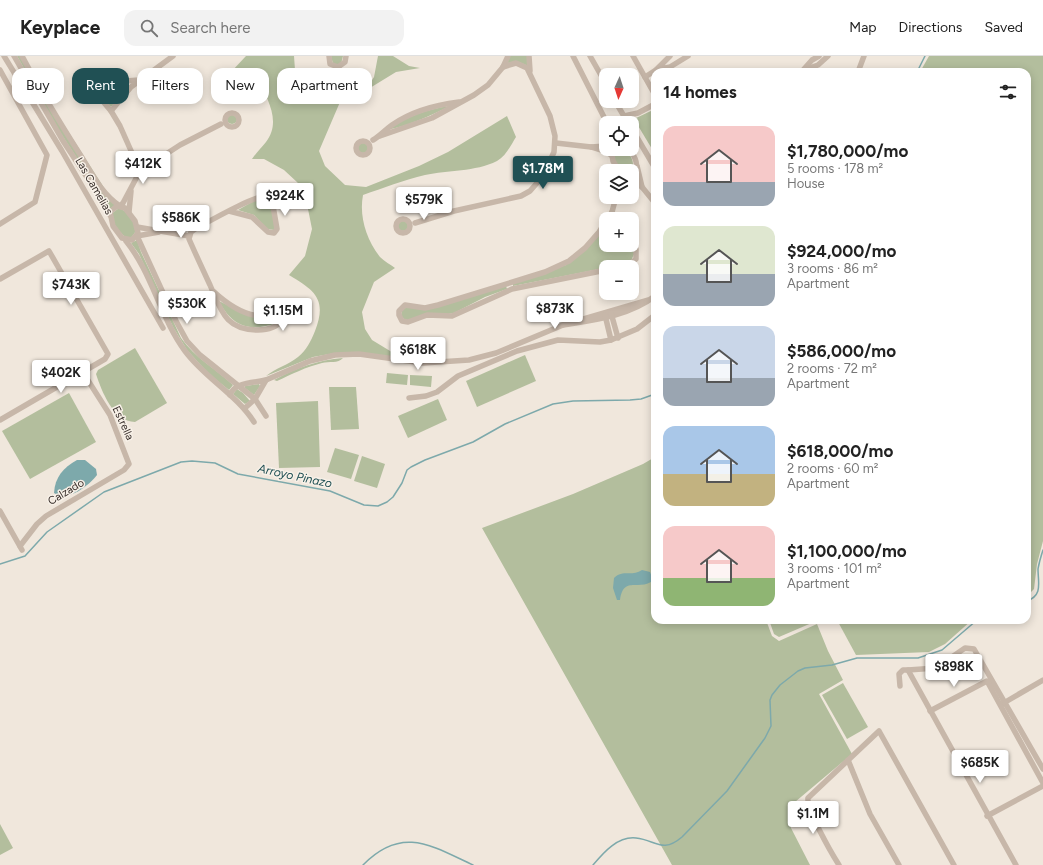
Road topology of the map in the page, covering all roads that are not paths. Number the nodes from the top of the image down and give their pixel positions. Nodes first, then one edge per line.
1 (4, 56) edge
2 (14, 56) edge
3 (22, 56) edge
4 (173, 56) edge
5 (329, 56) edge
6 (346, 56) edge
7 (508, 56) edge
8 (528, 56) edge
9 (573, 56) edge
10 (590, 56) edge
11 (633, 56) edge
12 (670, 56) edge
13 (688, 56) edge
14 (818, 56) edge
15 (828, 56) edge
16 (864, 56) edge
17 (503, 67) junction
18 (156, 68) edge
19 (658, 68) edge
20 (663, 68) edge
21 (805, 68) edge
22 (807, 68) edge
23 (860, 68) edge
24 (0, 70) edge
25 (530, 71) junction
26 (599, 72) edge
27 (651, 73) edge
28 (645, 77) junction
29 (137, 80) edge
30 (137, 82) edge
31 (651, 88) edge
32 (461, 102) junction
33 (651, 106) edge
34 (620, 108) edge
35 (111, 111) junction
36 (603, 116) edge
37 (624, 116) joint
38 (226, 118) junction
39 (221, 124) junction
40 (228, 125) junction
41 (380, 136) junction
42 (373, 140) junction
43 (639, 141) edge
44 (365, 142) junction
45 (556, 143) junction
46 (599, 146) edge
47 (370, 147) junction
48 (591, 147) junction
49 (599, 150) edge
50 (651, 161) edge
51 (140, 171) junction
52 (639, 174) edge
53 (639, 184) edge
54 (642, 186) junction
55 (131, 191) junction
56 (651, 198) edge
57 (614, 204) edge
58 (120, 206) junction
59 (230, 211) junction
60 (129, 212) junction
61 (612, 212) edge
62 (110, 216) junction
63 (408, 221) junction
64 (415, 223) junction
65 (0, 224) edge
66 (137, 227) junction
67 (409, 228) junction
68 (599, 230) edge
69 (159, 232) junction
70 (137, 236) junction
71 (189, 236) junction
72 (126, 240) junction
73 (599, 271) edge
74 (0, 280) edge
75 (511, 285) junction
76 (213, 291) junction
77 (651, 299) edge
78 (608, 314) junction
79 (651, 318) edge
80 (163, 328) dead end
81 (618, 338) junction
82 (611, 340) junction
83 (82, 371) junction
84 (266, 380) junction
85 (239, 386) junction
86 (230, 395) junction
87 (409, 398) dead end
88 (255, 399) junction
89 (245, 408) junction
90 (266, 416) dead end
91 (0, 420) edge
92 (254, 422) dead end
93 (129, 464) joint
94 (0, 511) edge
95 (908, 670) junction
96 (1043, 680) edge
97 (900, 686) dead end
98 (1002, 704) junction
99 (930, 711) junction
100 (1043, 756) edge
101 (848, 760) junction
102 (1034, 761) junction
103 (1043, 769) edge
104 (1043, 783) edge
105 (1043, 786) edge
106 (987, 816) junction
107 (839, 865) edge
108 (899, 865) edge
109 (954, 865) edge
110 (1016, 865) edge

1 - 80 street, Las Camelias
2 - 62 street
3 - 58 street
4 - 18 street
5 - 6 street
7 - 17 street
8 - 25 street
9 - 36 street
10 - 26 street
11 - 28 street
12 - 19 street
13 - 20 street
14 - 21 street
15 - 22 street
16 - 23 street
17 - 25 street
17 - 32 street
24 - 65 street
25 - 45 street
27 - 28 street
28 - 31 street
29 - 35 street
30 - 35 street
32 - 41 street
32 - 41 street
33 - 37 street
34 - 37 street
35 - 51 street
38 - 39 street
38 - 40 street
38 - 40 street
39 - 40 street
39 - 51 street
41 - 42 street
42 - 44 street
42 - 47 street
43 - 50 street
44 - 47 street
44 - 47 street
45 - 48 street
45 - 64 street
46 - 48 street
48 - 49 street
51 - 55 street
52 - 54 street
53 - 54 street
54 - 56 street
55 - 58 street
55 - 60 street
57 - 61 street
58 - 60 street
58 - 62 street
59 - 59 street
59 - 71 street
60 - 66 street
62 - 72 street
63 - 64 street
63 - 67 street
63 - 67 street
64 - 67 street
66 - 69 street
66 - 70 street
68 - 75 street
69 - 70 street
69 - 71 street
70 - 72 street
70 - 85 street
71 - 76 street
72 - 86 street
73 - 75 street
74 - 83 street
75 - 75 street
76 - 76 street
77 - 78 street
78 - 81 street
78 - 82 street
78 - 84 street
79 - 81 street
81 - 82 street
82 - 87 street
83 - 91 street
83 - 93 street, Estrella
84 - 85 street
84 - 88 street
85 - 86 street
85 - 88 street
86 - 89 street
88 - 89 street
88 - 90 street
89 - 92 street
93 - 94 street, Calzado
95 - 97 street
95 - 98 street
95 - 99 street
96 - 98 street
98 - 99 street
98 - 102 street
99 - 106 street
100 - 102 street
101 - 107 street
101 - 108 street
101 - 109 street
102 - 103 street
102 - 104 street
105 - 106 street
106 - 110 street

